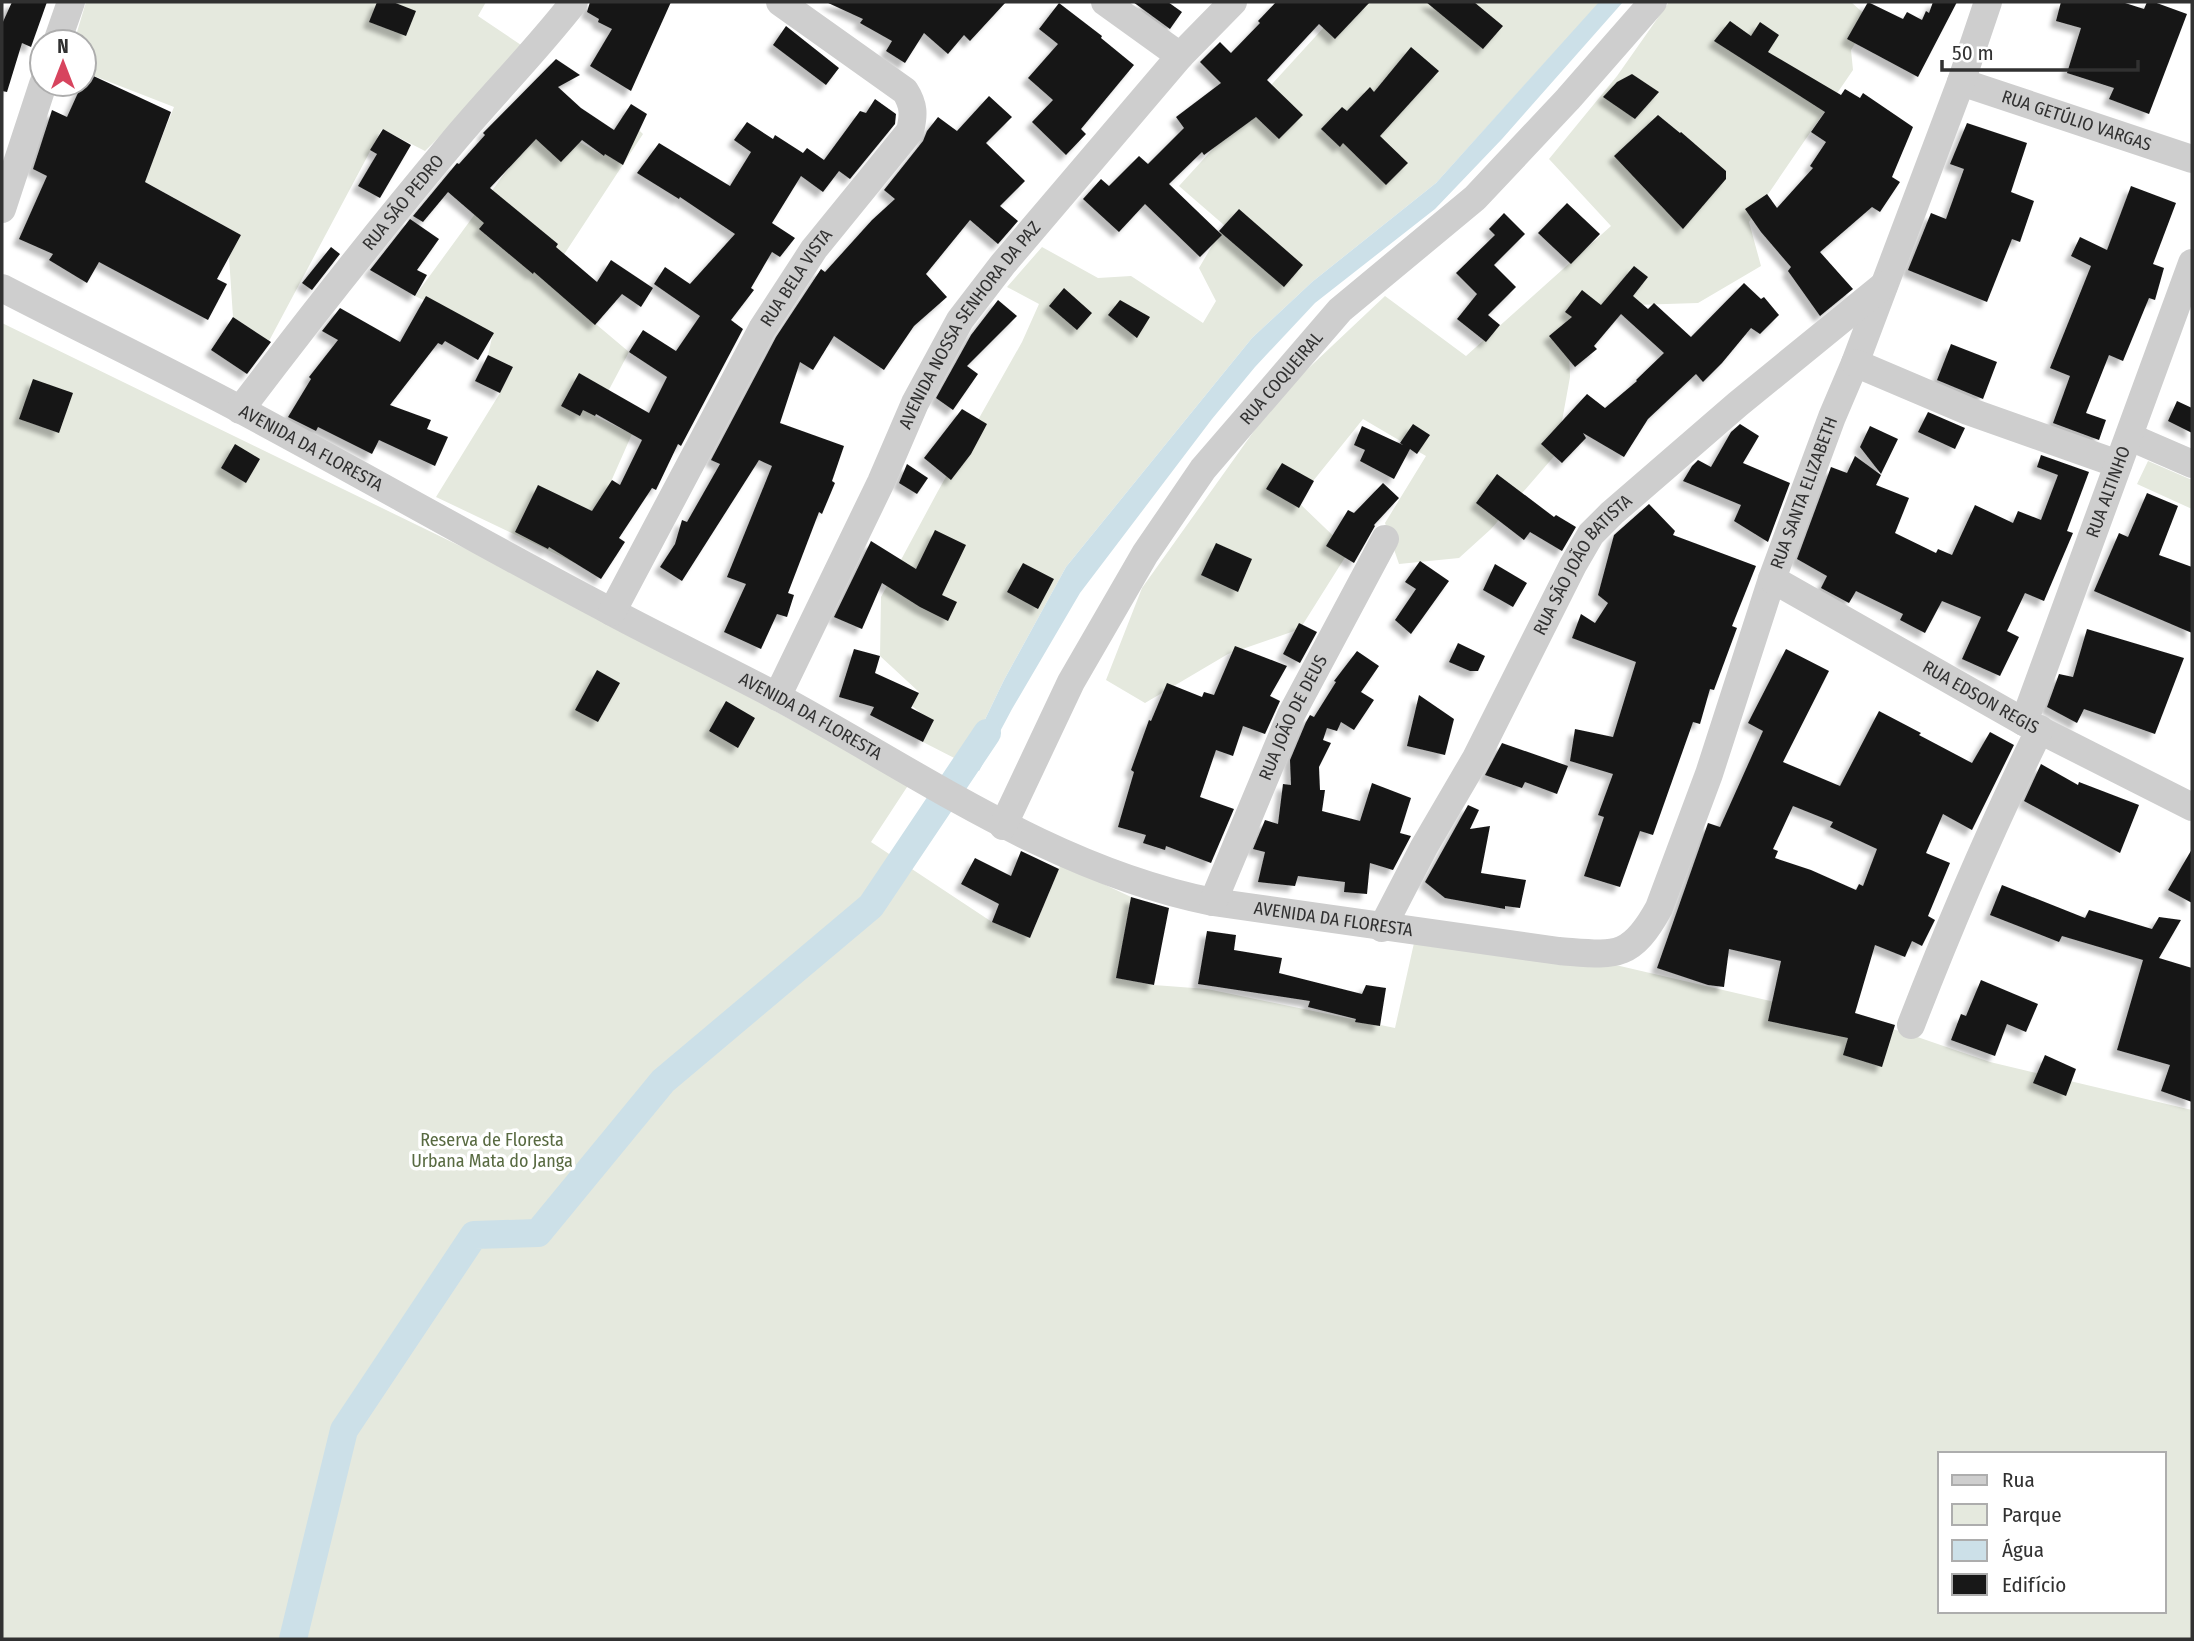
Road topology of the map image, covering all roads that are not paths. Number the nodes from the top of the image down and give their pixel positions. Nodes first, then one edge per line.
1 (71, 2) edge
2 (574, 2) edge
3 (780, 2) edge
4 (1105, 2) edge
5 (1233, 2) edge
6 (1653, 2) edge
7 (1988, 2) edge
8 (62, 28) edge
9 (1180, 56) junction
10 (1961, 82) junction
11 (38, 98) edge
12 (2192, 159) edge
13 (2, 209) edge
14 (2192, 263) edge
15 (1885, 285) junction
16 (2, 288) edge
17 (1855, 363) junction
18 (240, 410) junction
19 (2130, 437) junction
20 (2119, 464) junction
21 (2192, 464) edge
22 (1385, 539) dead end
23 (1772, 579) junction
24 (612, 612) junction
25 (777, 697) junction
26 (2032, 725) junction
27 (2192, 807) edge
28 (995, 821) junction
29 (1213, 902) junction
30 (1659, 908) joint
31 (1382, 928) junction
32 (1911, 1025) dead end

1 - 8 street
2 - 18 street, RUA SÃO PEDRO
3 - 24 street, RUA BELA VISTA
4 - 9 street
5 - 9 street, AVENIDA NOSSA SENHORA DA PAZ
6 - 28 street, RUA COQUEIRAL
7 - 10 street, RUA SANTA ELIZABETH
9 - 25 street, AVENIDA NOSSA SENHORA DA PAZ
10 - 12 street, RUA GETÚLIO VARGAS
10 - 15 street, RUA SANTA ELIZABETH
11 - 13 street
14 - 19 street, RUA ALTINHO
15 - 17 street, RUA SANTA ELIZABETH
15 - 31 street, RUA SÃO JOÃO BATISTA
16 - 18 street, AVENIDA DA FLORESTA
17 - 20 street
17 - 23 street, RUA SANTA ELIZABETH
18 - 24 street, AVENIDA DA FLORESTA
19 - 20 street, RUA ALTINHO
19 - 21 street
20 - 26 street, RUA ALTINHO
22 - 29 street, RUA JOÃO DE DEUS
23 - 26 street, RUA EDSON REGIS
23 - 30 street, RUA SANTA ELIZABETH
24 - 25 street, AVENIDA DA FLORESTA
25 - 28 street, AVENIDA DA FLORESTA
26 - 27 street, RUA EDSON REGIS
26 - 32 street, RUA ALTINHO
28 - 29 street, AVENIDA DA FLORESTA
29 - 31 street, AVENIDA DA FLORESTA
30 - 31 street, AVENIDA DA FLORESTA

